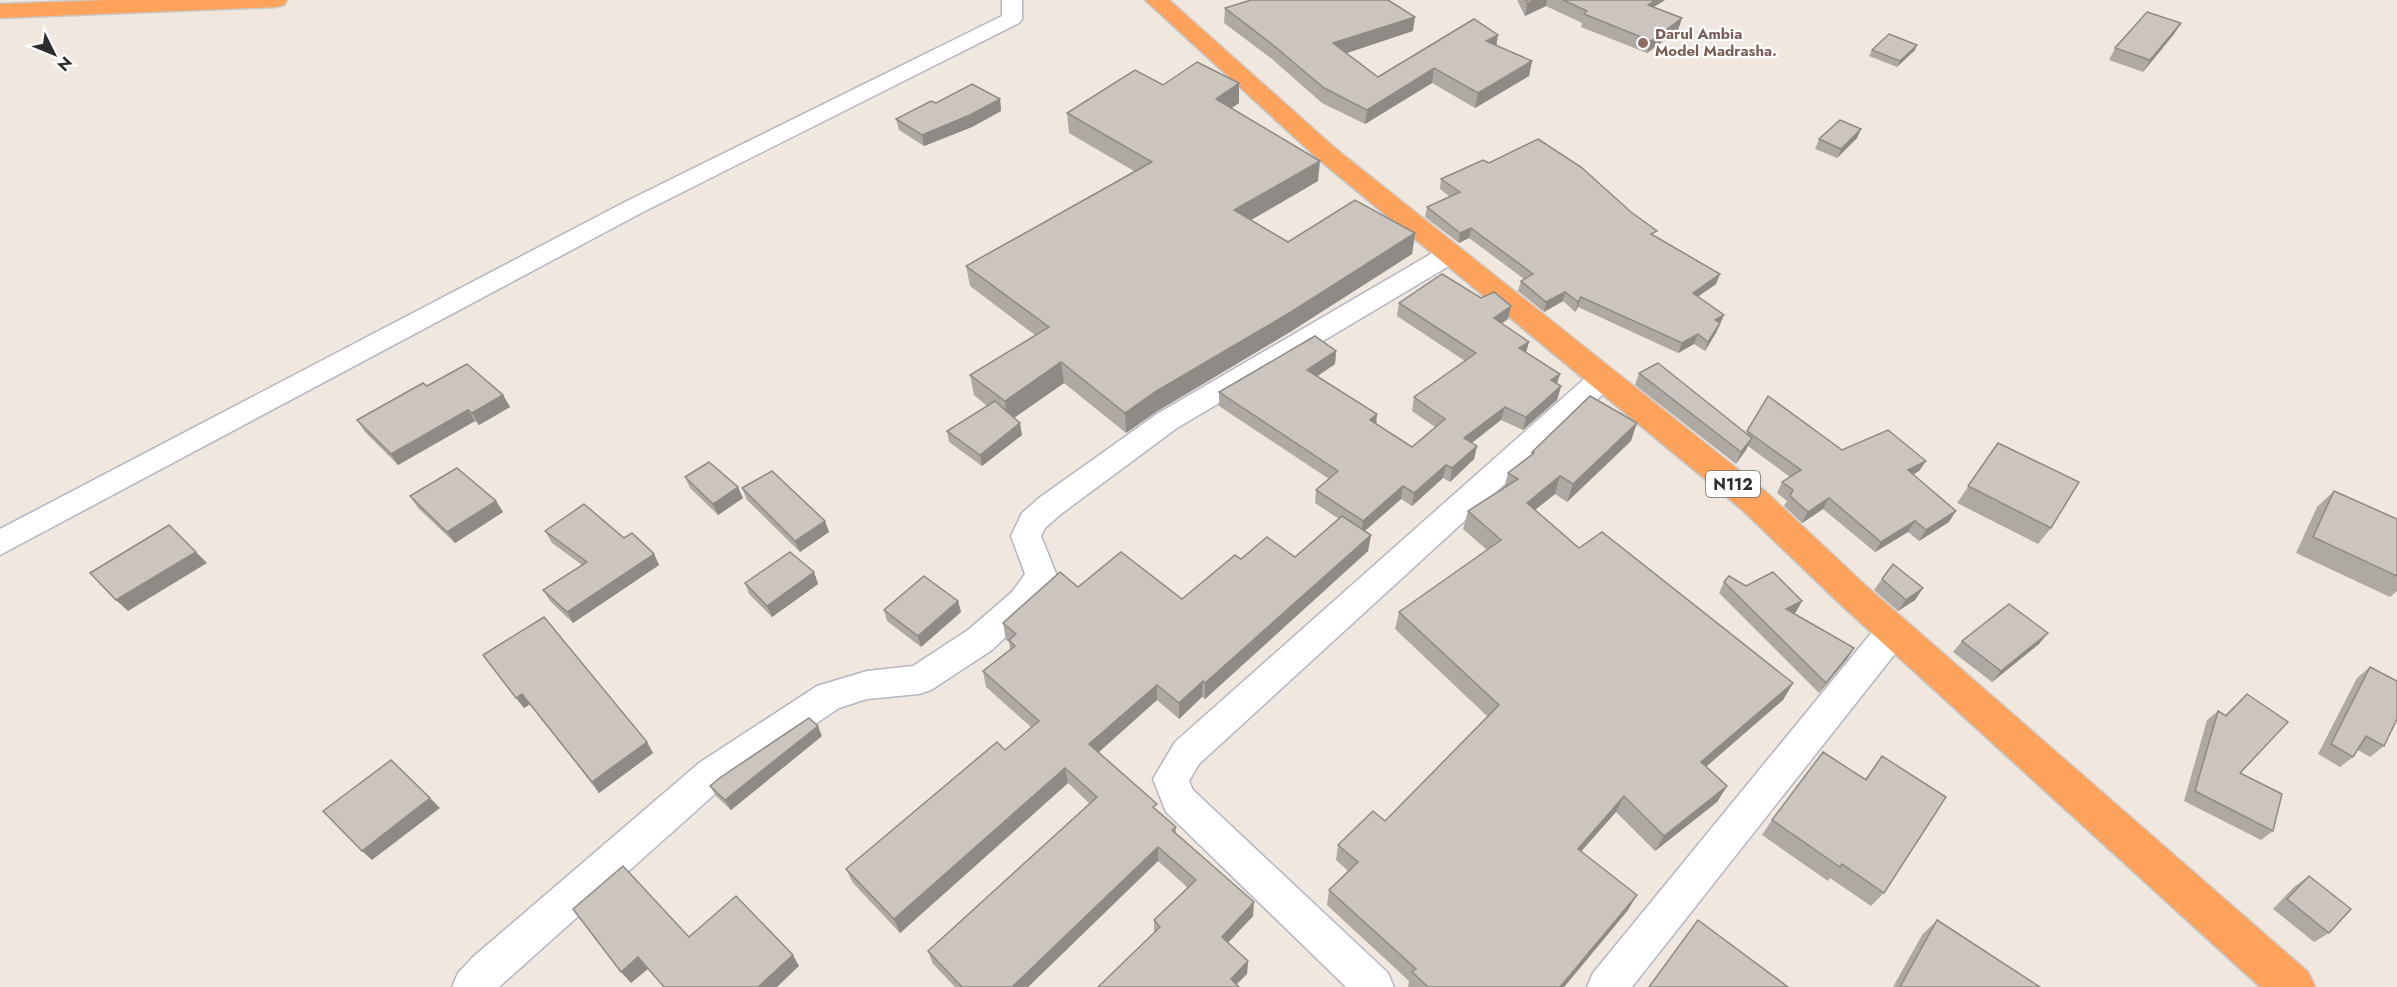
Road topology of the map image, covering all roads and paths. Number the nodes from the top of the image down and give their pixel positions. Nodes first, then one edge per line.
1 (276, 0) edge
2 (1012, 0) edge
3 (1156, 0) edge
4 (0, 11) edge
5 (1450, 254) junction
6 (1603, 378) junction
7 (0, 543) edge
8 (1893, 631) junction
9 (2287, 985) edge
10 (472, 987) edge
11 (1374, 987) edge
12 (1607, 987) edge

1 - 4 highway
2 - 7 street
3 - 5 highway, N112
5 - 6 highway, N112
5 - 10 street
6 - 8 highway, N112
6 - 11 street
8 - 9 highway, N112
8 - 12 street

